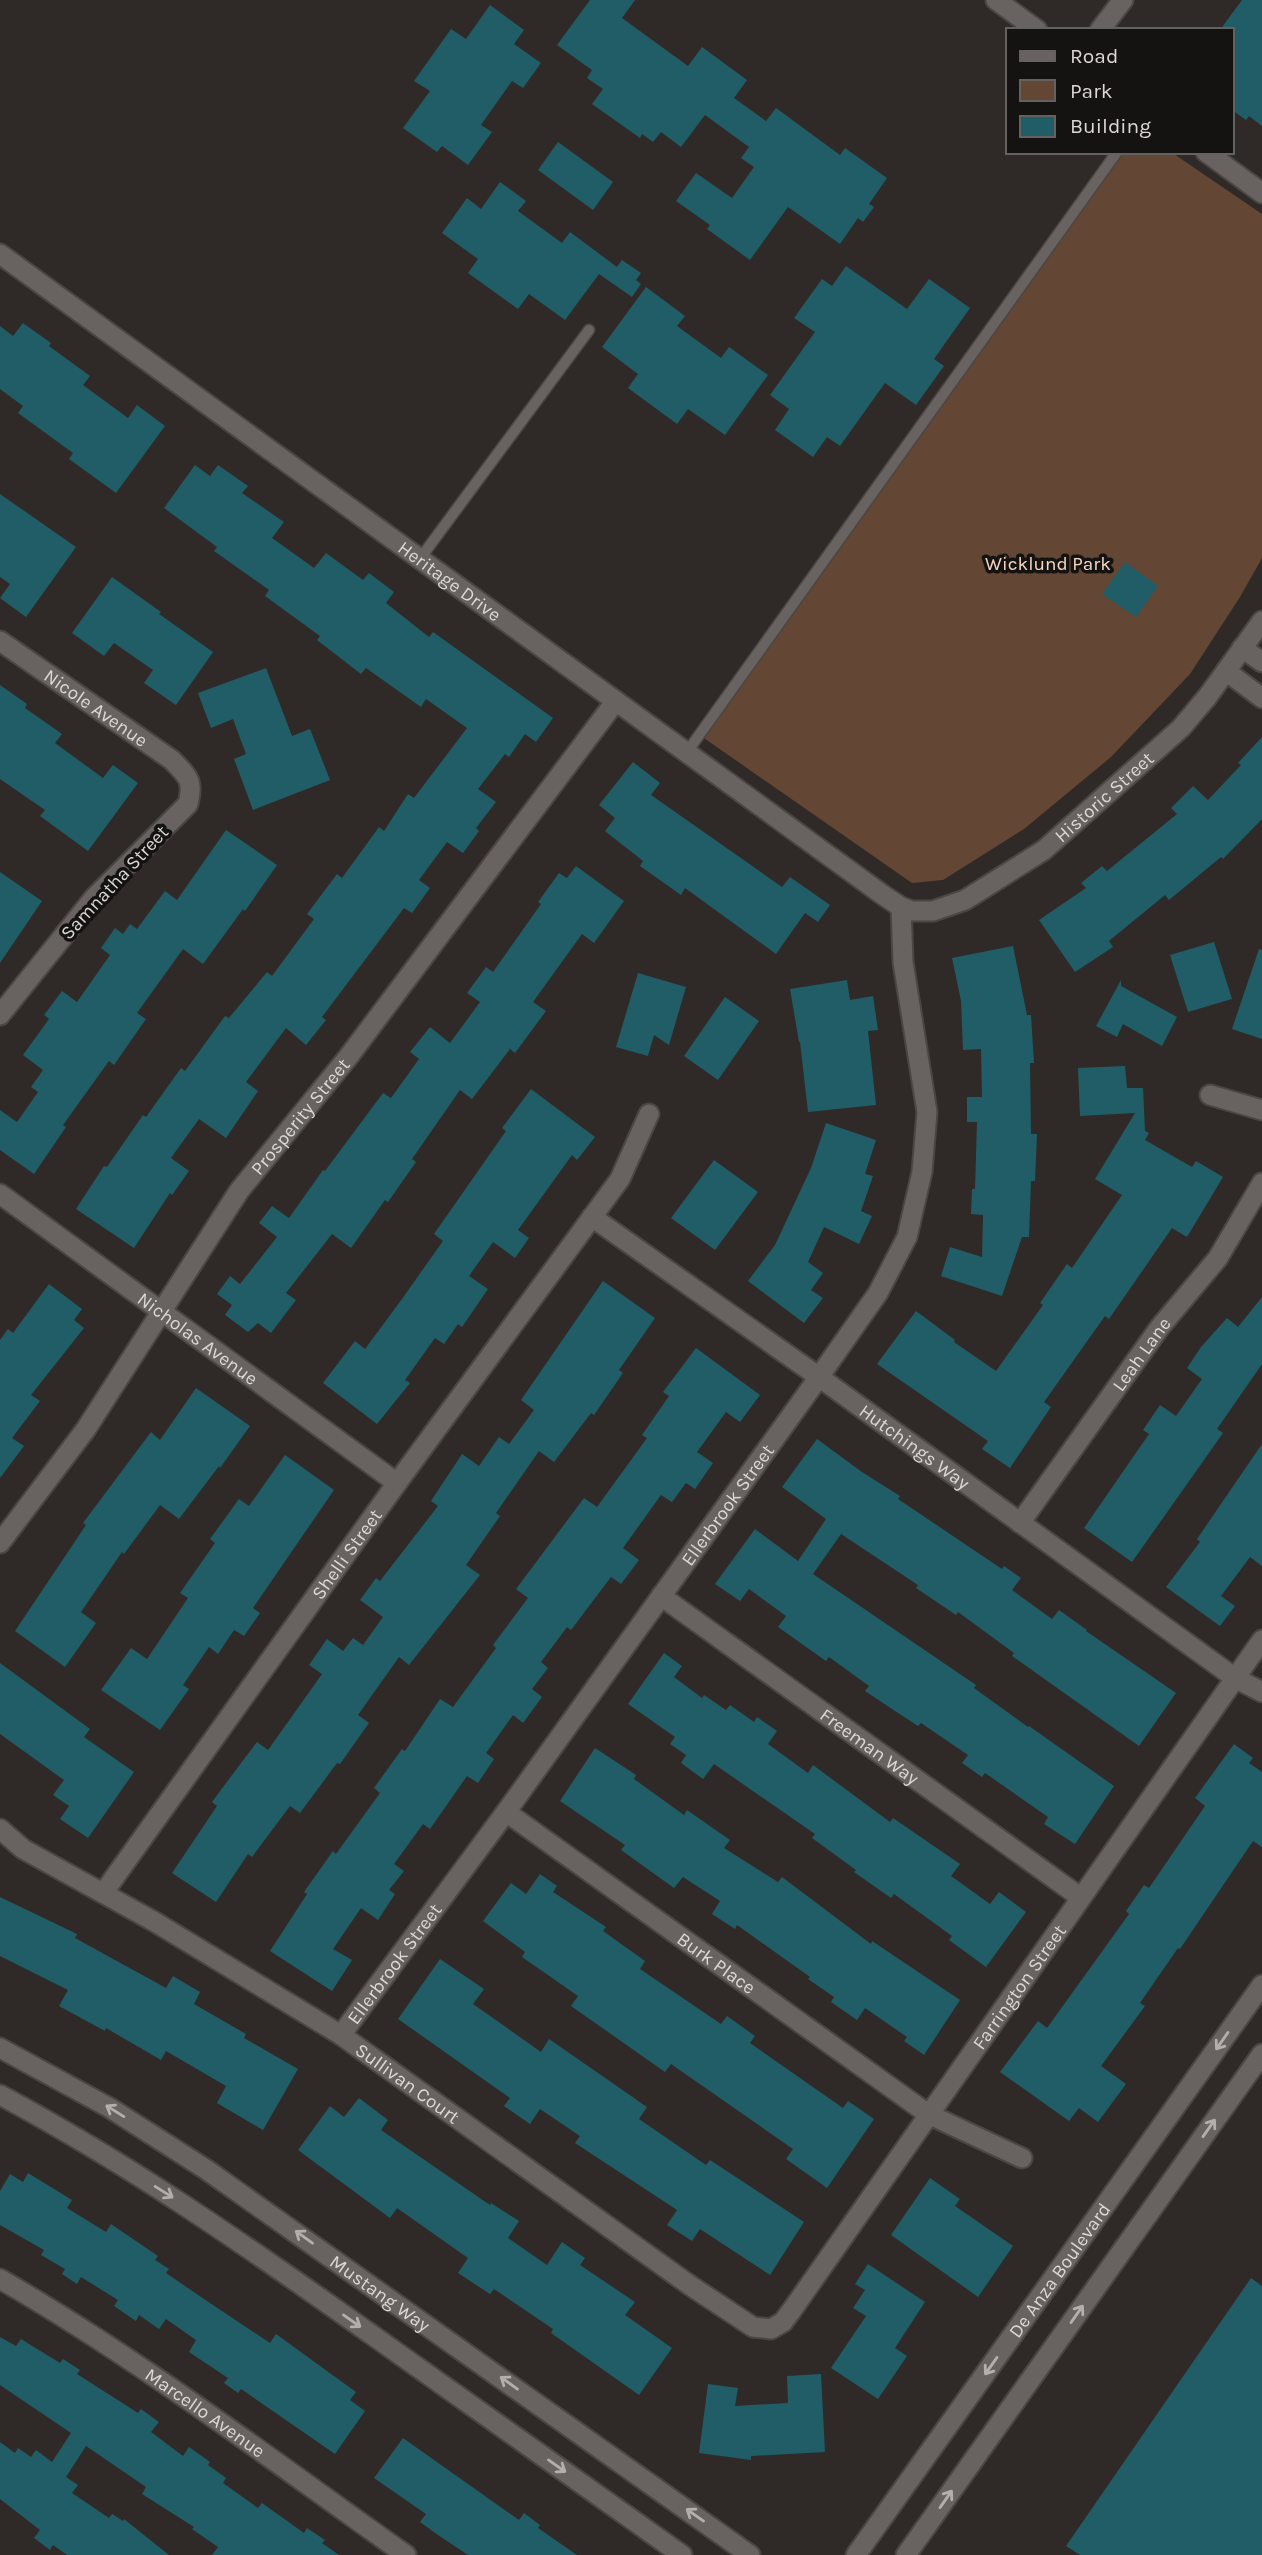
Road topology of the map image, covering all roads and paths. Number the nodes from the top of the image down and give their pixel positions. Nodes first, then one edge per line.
1 (996, 0) edge
2 (1123, 0) edge
3 (1034, 28) edge
4 (1102, 28) edge
5 (1116, 154) edge
6 (1209, 154) edge
7 (1262, 193) edge
8 (0, 254) edge
9 (589, 330) dead end
10 (419, 560) junction
11 (1262, 621) edge
12 (0, 641) edge
13 (1242, 648) junction
14 (1262, 662) edge
15 (1226, 671) junction
16 (1262, 698) edge
17 (615, 702) junction
18 (687, 752) junction
19 (189, 779) joint
20 (901, 907) junction
21 (2, 1007) edge
22 (1210, 1095) dead end
23 (1262, 1110) edge
24 (649, 1114) dead end
25 (1262, 1183) edge
26 (0, 1194) edge
27 (592, 1217) junction
28 (161, 1311) junction
29 (819, 1377) junction
30 (397, 1483) junction
31 (1020, 1523) junction
32 (0, 1543) edge
33 (661, 1596) junction
34 (1262, 1640) edge
35 (1235, 1678) junction
36 (1262, 1692) edge
37 (506, 1812) junction
38 (0, 1829) edge
39 (104, 1892) junction
40 (1080, 1897) junction
41 (1262, 1985) edge
42 (341, 2035) junction
43 (0, 2048) edge
44 (1262, 2054) edge
45 (0, 2095) edge
46 (928, 2114) junction
47 (1021, 2158) dead end
48 (0, 2279) edge
49 (771, 2329) joint
50 (406, 2555) edge
51 (682, 2555) edge
52 (750, 2555) edge
53 (856, 2555) edge
54 (906, 2555) edge

1 - 3 street
2 - 4 street
5 - 18 lane
6 - 7 street
8 - 10 street, Heritage Drive
9 - 10 lane
10 - 17 street, Heritage Drive
11 - 13 street, Historic Street
12 - 19 street, Nicole Avenue
13 - 14 street
13 - 15 street, Historic Street
15 - 16 street
15 - 20 street, Historic Street
17 - 18 street, Heritage Drive
17 - 28 street, Prosperity Street
18 - 20 street, Heritage Drive
19 - 21 street, Samnatha Street
20 - 29 street, Ellerbrook Street
22 - 23 street
24 - 27 street, Shelli Street
25 - 31 street, Leah Lane
26 - 28 street, Nicholas Avenue
27 - 29 street, Hutchings Way
27 - 30 street, Shelli Street
28 - 30 street, Nicholas Avenue
28 - 32 street, Prosperity Street
29 - 31 street, Hutchings Way
29 - 33 street, Ellerbrook Street
30 - 39 street, Shelli Street
31 - 35 street, Hutchings Way
33 - 37 street, Ellerbrook Street
33 - 40 street, Freeman Way
34 - 35 street, Farrington Street
35 - 36 street, Hutchings Way
35 - 40 street, Farrington Street
37 - 42 street, Ellerbrook Street
37 - 46 street, Burk Place
38 - 39 street, Sullivan Court
39 - 42 street, Sullivan Court
40 - 46 street, Farrington Street
41 -> 53 street, De Anza Boulevard
42 - 49 street, Sullivan Court
52 -> 43 street, Mustang Way
54 -> 44 street, De Anza Boulevard
45 -> 51 street, Mustang Way
46 - 47 street, Burk Place
46 - 49 street, Farrington Street
48 - 50 street, Marcello Avenue

